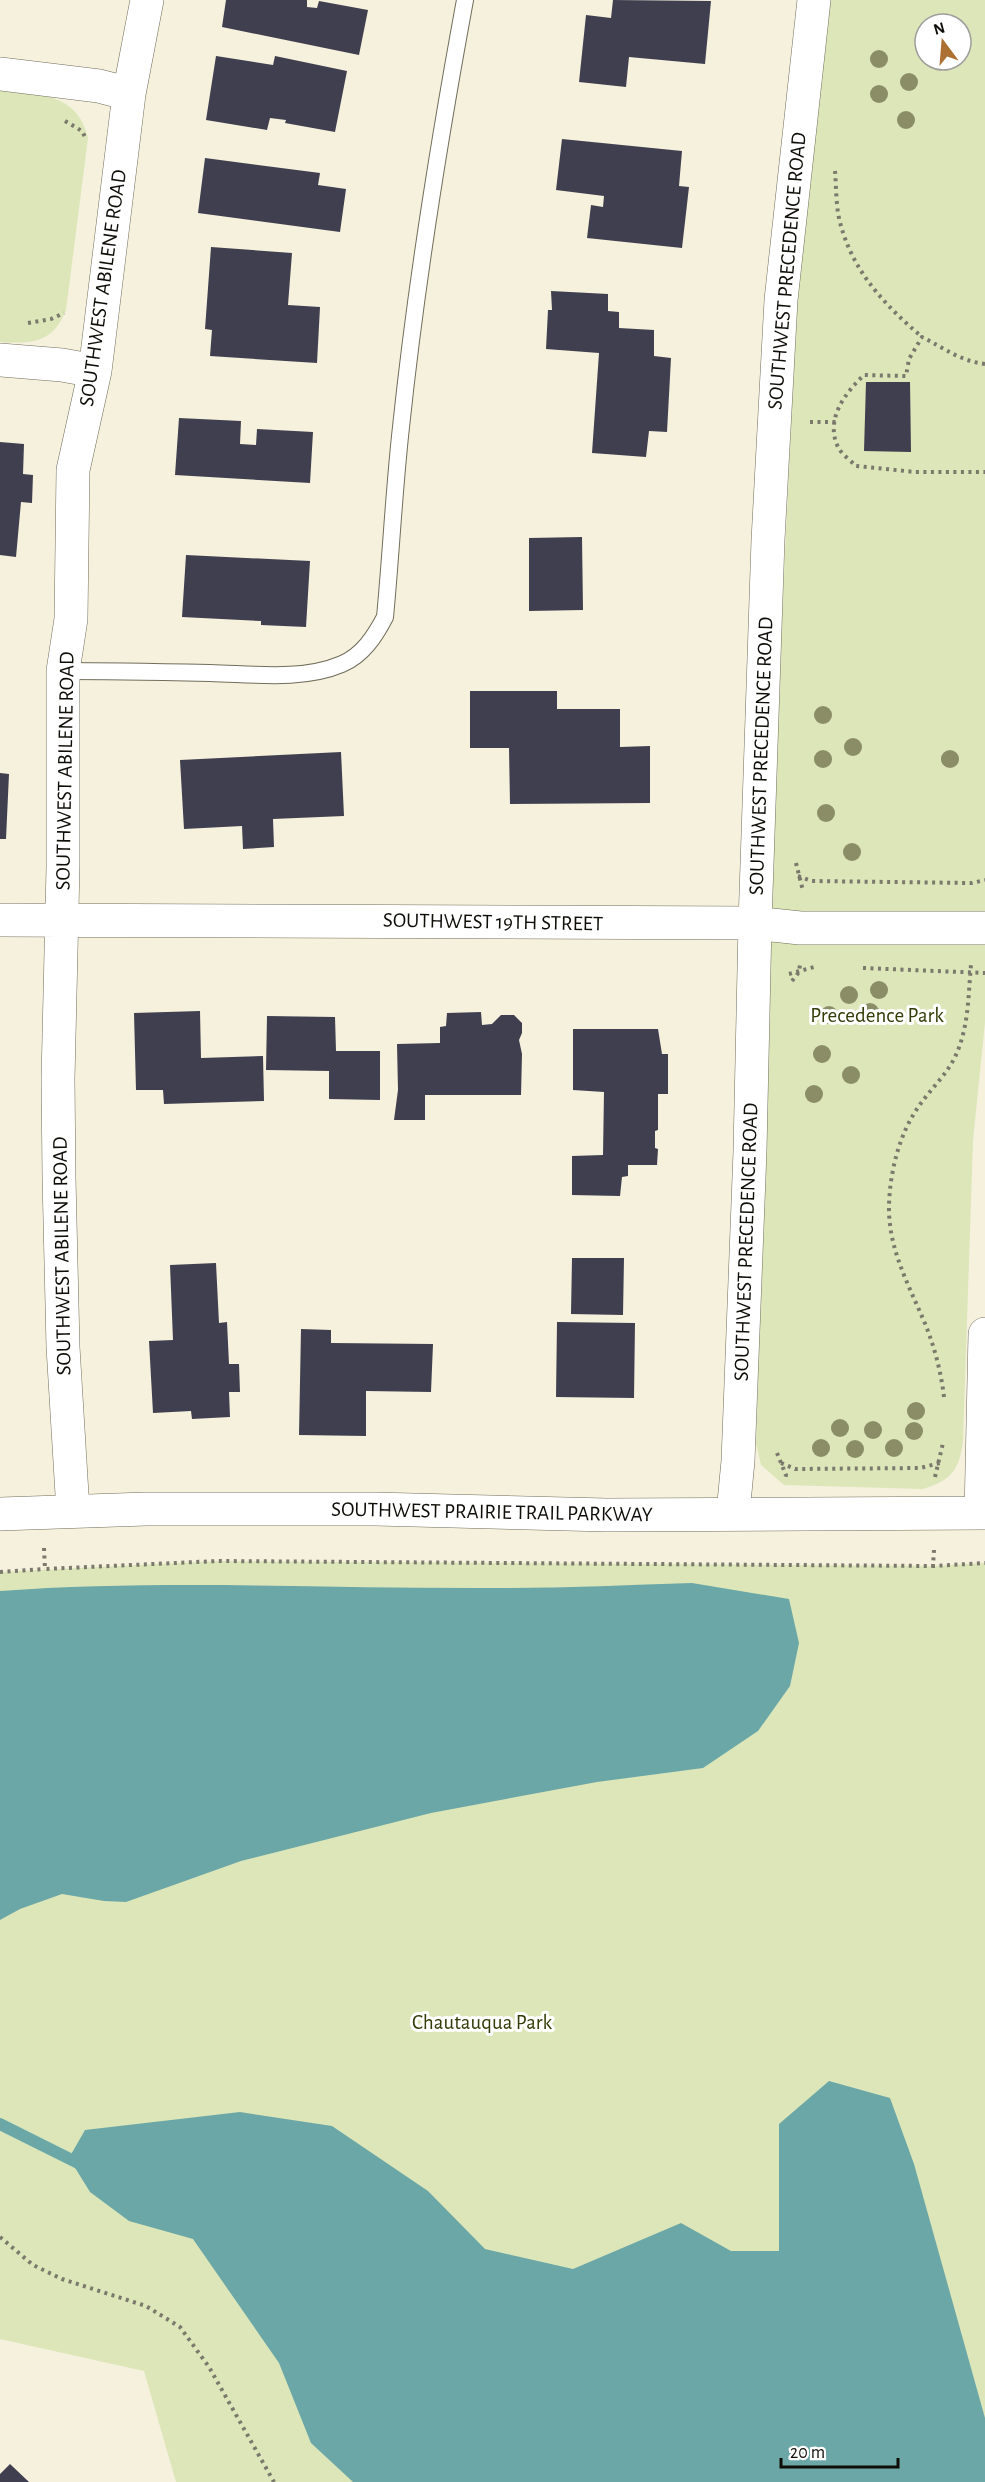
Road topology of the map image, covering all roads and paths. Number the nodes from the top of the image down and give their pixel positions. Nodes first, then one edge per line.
1 (147, 0) edge
2 (465, 0) edge
3 (814, 0) edge
4 (0, 74) edge
5 (129, 94) junction
6 (835, 168) dead end
7 (65, 313) dead end
8 (22, 323) dead end
9 (922, 337) junction
10 (0, 360) edge
11 (985, 364) edge
12 (95, 371) junction
13 (806, 422) dead end
14 (836, 422) junction
15 (985, 472) edge
16 (63, 671) junction
17 (758, 871) junction
18 (985, 880) edge
19 (0, 920) edge
20 (62, 920) junction
21 (755, 923) junction
22 (983, 928) edge
23 (816, 966) dead end
24 (852, 967) dead end
25 (970, 972) junction
26 (985, 973) edge
27 (754, 976) junction
28 (985, 1334) edge
29 (945, 1406) dead end
30 (944, 1439) dead end
31 (981, 1459) junction
32 (738, 1461) junction
33 (939, 1463) junction
34 (57, 1512) junction
35 (733, 1513) junction
36 (936, 1513) junction
37 (983, 1513) edge
38 (0, 1515) edge
39 (933, 1566) dead end
40 (45, 1569) junction
41 (0, 1572) edge
42 (0, 2237) edge
43 (274, 2482) edge

1 - 5 street, SOUTHWEST ABILENE ROAD
2 - 16 lane
3 - 17 street, SOUTHWEST PRECEDENCE ROAD
4 - 5 street
5 - 12 street, SOUTHWEST ABILENE ROAD
6 - 9 path
7 - 8 path
9 - 11 path
9 - 14 path
10 - 12 street
12 - 16 street, SOUTHWEST ABILENE ROAD
13 - 14 path
14 - 15 path
16 - 20 street, SOUTHWEST ABILENE ROAD
17 - 18 path
17 - 21 street, SOUTHWEST PRECEDENCE ROAD
19 - 20 street, SOUTHWEST 19TH STREET
20 - 21 street, SOUTHWEST 19TH STREET
20 - 34 street, SOUTHWEST ABILENE ROAD
21 - 22 street, SOUTHWEST 19TH STREET
21 - 27 street, SOUTHWEST PRECEDENCE ROAD
22 - 25 path
23 - 27 path
24 - 25 path
25 - 26 path
25 - 29 path
27 - 32 street, SOUTHWEST PRECEDENCE ROAD
28 - 31 street
30 - 33 path
31 - 33 path
31 - 37 street
32 - 33 path
32 - 35 street, SOUTHWEST PRECEDENCE ROAD
33 - 36 path
34 - 35 street, SOUTHWEST PRAIRIE TRAIL PARKWAY
34 - 38 street, SOUTHWEST PRAIRIE TRAIL PARKWAY
34 - 40 path
35 - 36 street, SOUTHWEST PRAIRIE TRAIL PARKWAY
36 - 37 street, SOUTHWEST PRAIRIE TRAIL PARKWAY
39 - 40 path
40 - 41 path
42 - 43 path

